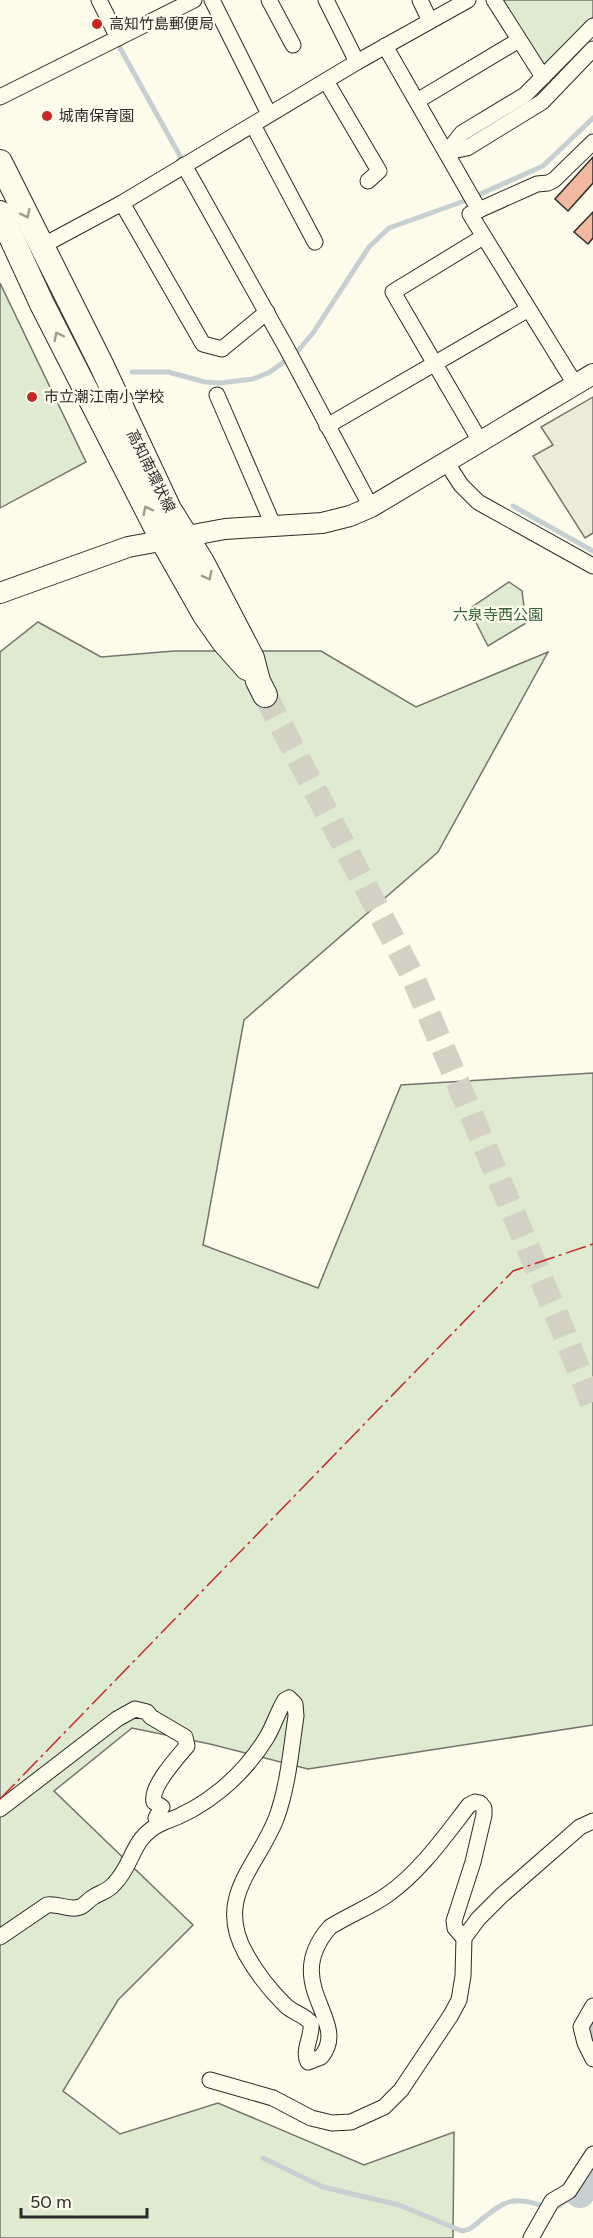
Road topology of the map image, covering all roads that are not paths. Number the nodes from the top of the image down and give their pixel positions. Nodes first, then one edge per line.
1 (99, 0) edge
2 (194, 0) edge
3 (212, 0) edge
4 (269, 0) edge
5 (326, 0) edge
6 (420, 0) edge
7 (468, 0) edge
8 (494, 0) edge
9 (430, 21) junction
10 (593, 26) edge
11 (118, 38) junction
12 (519, 40) junction
13 (294, 45) dead end
14 (385, 46) junction
15 (593, 49) edge
16 (357, 62) junction
17 (543, 77) junction
18 (326, 81) junction
19 (0, 97) edge
20 (417, 100) junction
21 (529, 102) junction
22 (268, 114) junction
23 (253, 125) junction
24 (593, 142) edge
25 (447, 152) junction
26 (0, 162) edge
27 (184, 165) junction
28 (368, 181) dead end
29 (475, 203) junction
30 (122, 204) junction
31 (0, 213) edge
32 (483, 237) junction
33 (315, 242) dead end
34 (42, 246) junction
35 (527, 310) junction
36 (267, 312) junction
37 (435, 365) junction
38 (593, 374) edge
39 (575, 384) junction
40 (217, 395) dead end
41 (327, 426) junction
42 (480, 441) junction
43 (446, 462) junction
44 (371, 507) junction
45 (274, 527) junction
46 (174, 539) junction
47 (593, 566) edge
48 (0, 593) edge
49 (262, 688) tunnel mouth
50 (0, 1809) edge
51 (593, 1821) edge
52 (162, 1823) junction
53 (0, 1937) edge
54 (464, 1938) junction
55 (593, 2006) edge
56 (593, 2059) edge
57 (210, 2080) dead end
58 (593, 2154) edge
59 (531, 2238) edge

1 - 11 street
2 - 11 street
3 - 22 street
4 - 13 street
5 - 16 street
6 - 9 street
7 - 9 street
8 - 12 street
9 - 14 street
10 - 17 street
11 - 19 street
12 - 17 street
12 - 20 street
14 - 16 street
14 - 20 street
15 - 21 street
16 - 18 street
17 - 21 street
18 - 22 street
18 - 28 street
20 - 25 street
21 - 25 street
22 - 23 street
23 - 27 street
23 - 33 street
24 - 29 street
25 - 29 street
26 -> 34 main road, 高知南環状線
27 - 30 street
27 - 36 street
29 - 32 street
30 - 34 street
30 - 36 street
46 -> 31 main road, 高知南環状線
32 - 35 street
32 - 37 street
34 - 46 main road, 高知南環状線
35 - 37 street
35 - 39 street
36 - 41 street
37 - 41 street
37 - 42 street
38 - 39 street
39 - 42 street
40 - 45 street
41 - 44 street
42 - 43 street
43 - 44 street
43 - 47 street
44 - 45 street
45 - 46 street
46 - 48 street
46 - 49 main road, 高知南環状線
50 - 52 street
51 - 54 street
52 - 53 street
52 - 54 street
54 - 57 street
55 - 56 street
58 - 59 street

